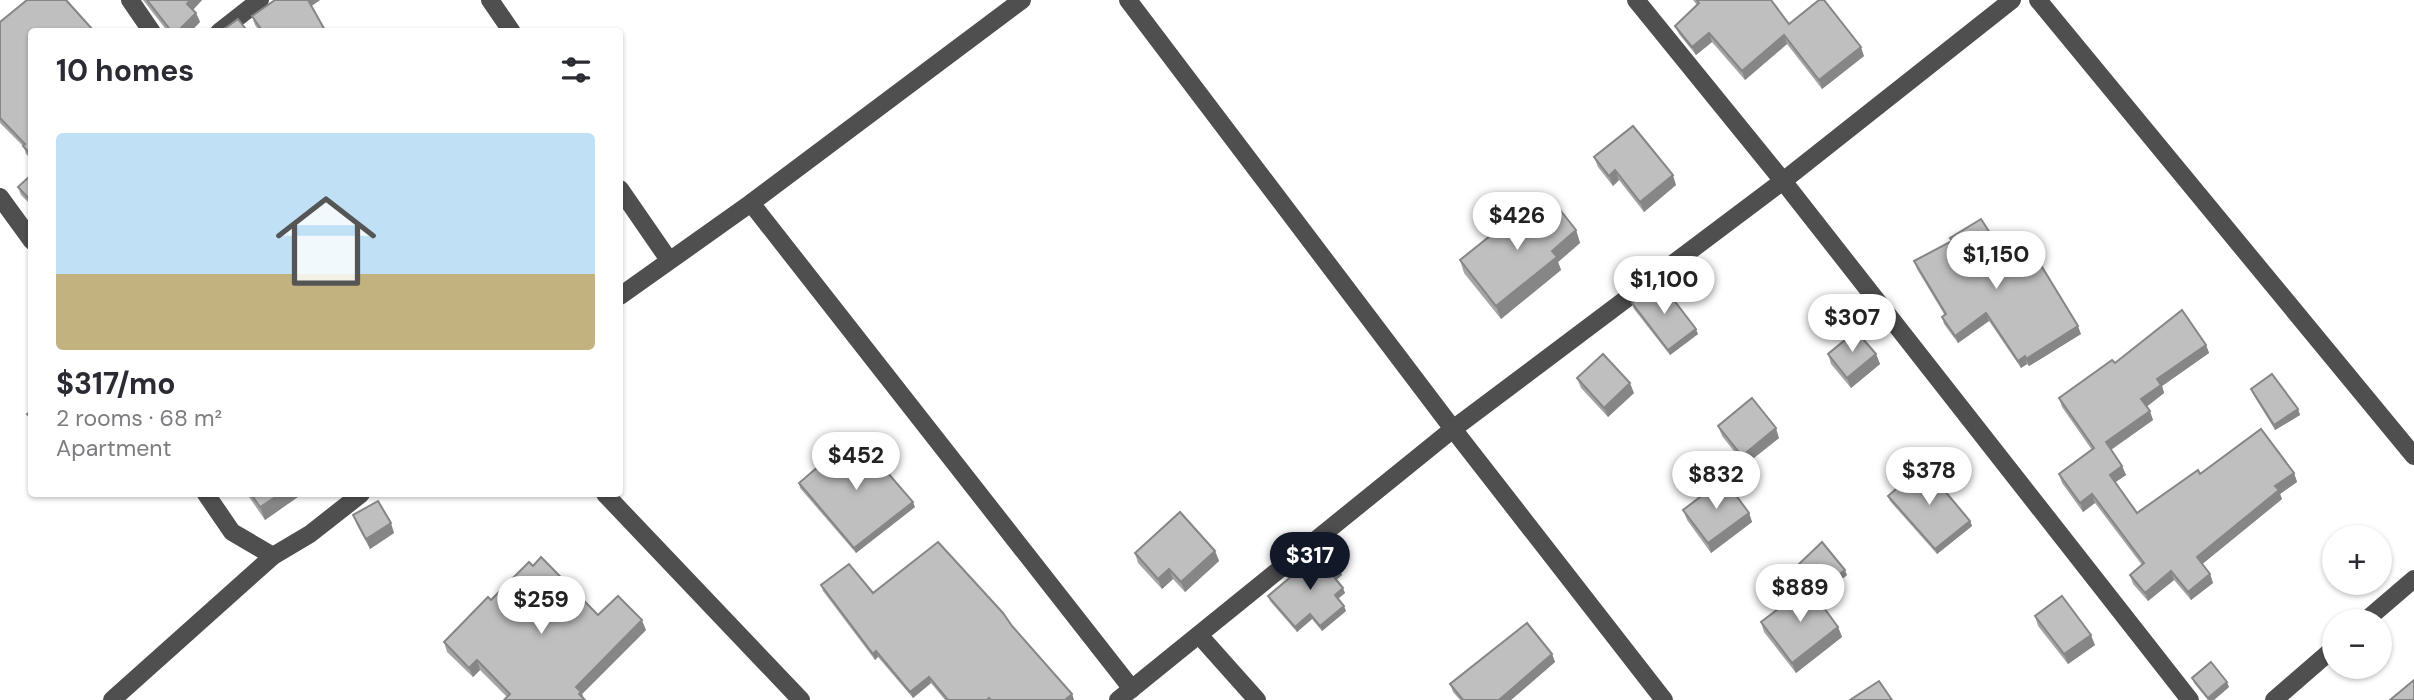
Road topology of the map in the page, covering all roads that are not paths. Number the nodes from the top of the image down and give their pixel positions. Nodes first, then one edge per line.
1 (130, 0) edge
2 (260, 0) edge
3 (490, 0) edge
4 (1022, 0) edge
5 (1128, 0) edge
6 (1636, 0) edge
7 (2011, 0) edge
8 (2038, 0) edge
9 (149, 28) edge
10 (224, 28) edge
11 (509, 28) edge
12 (1783, 181) junction
13 (623, 193) edge
14 (0, 197) edge
15 (751, 203) junction
16 (28, 236) edge
17 (668, 260) junction
18 (623, 294) edge
19 (1453, 429) junction
20 (2414, 456) edge
21 (208, 497) edge
22 (357, 497) edge
23 (607, 497) edge
24 (273, 556) junction
25 (2414, 579) edge
26 (2379, 609) edge
27 (1199, 635) junction
28 (2322, 658) edge
29 (1125, 694) edge
30 (112, 700) edge
31 (801, 700) edge
32 (1257, 700) edge
33 (1664, 700) edge
34 (2190, 700) edge
35 (2274, 700) edge

1 - 9 street
2 - 10 street
3 - 11 street
4 - 15 street
5 - 19 street
6 - 12 street
7 - 12 street
8 - 20 street
12 - 19 street
12 - 34 street
13 - 17 street
14 - 16 street
15 - 17 street
15 - 29 street
17 - 18 street
19 - 27 street
19 - 33 street
21 - 24 street
22 - 24 street
23 - 31 street
24 - 30 street
25 - 26 street
27 - 29 street
27 - 32 street
28 - 35 street

